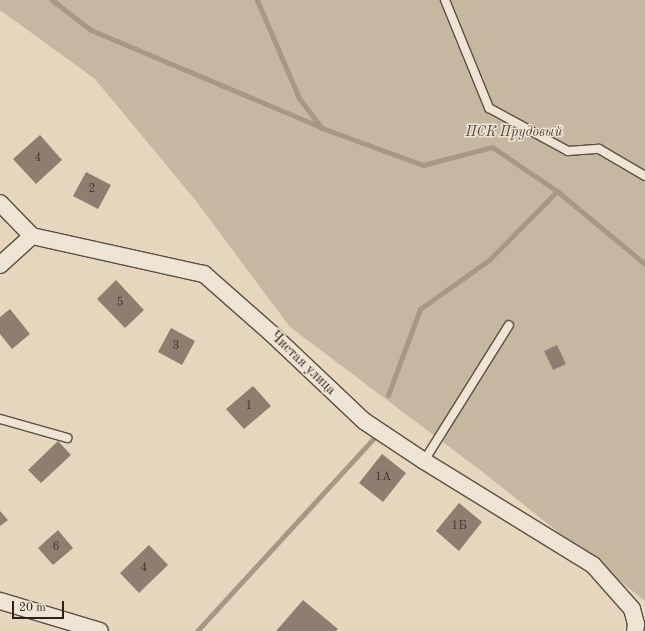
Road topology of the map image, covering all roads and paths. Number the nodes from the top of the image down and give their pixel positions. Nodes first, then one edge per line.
1 (445, 0) edge
2 (645, 176) edge
3 (0, 202) edge
4 (32, 236) junction
5 (0, 265) edge
6 (510, 325) dead end
7 (0, 419) edge
8 (67, 438) dead end
9 (424, 461) junction
10 (0, 601) edge
11 (100, 631) edge
12 (635, 631) edge

1 - 2 lane
3 - 4 street
4 - 5 street
4 - 9 street, Чистая улица
6 - 9 lane
7 - 8 lane
9 - 12 street, Чистая улица
10 - 11 street

